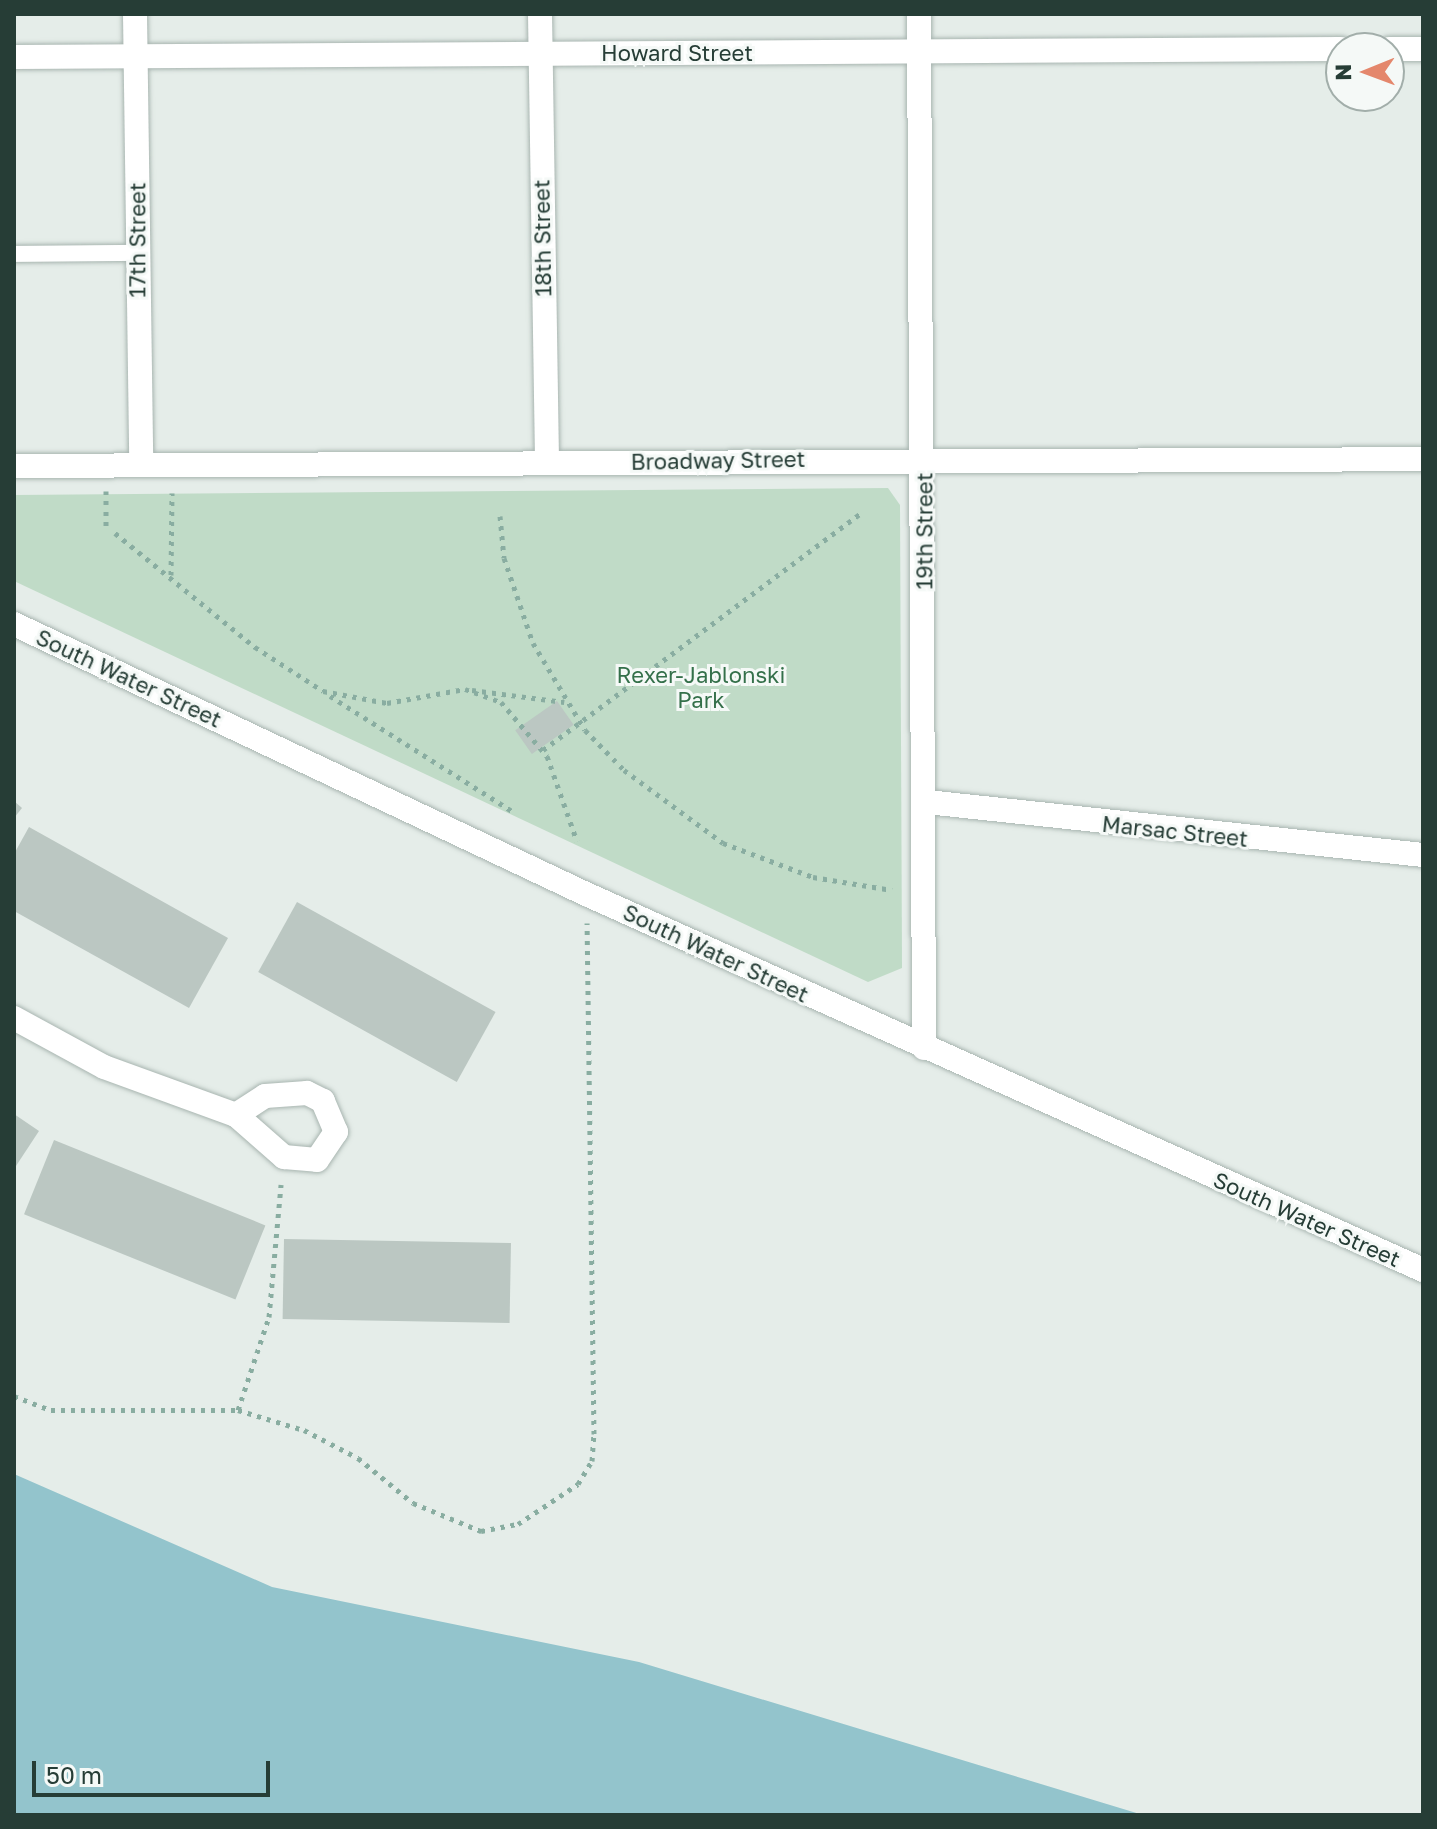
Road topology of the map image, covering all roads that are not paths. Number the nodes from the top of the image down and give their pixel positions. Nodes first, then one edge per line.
1 (135, 14) edge
2 (540, 14) edge
3 (919, 14) edge
4 (1325, 49) edge
5 (919, 52) junction
6 (540, 54) junction
7 (136, 56) junction
8 (14, 57) edge
9 (138, 253) junction
10 (14, 254) edge
11 (924, 458) junction
12 (1423, 459) edge
13 (547, 462) junction
14 (141, 465) junction
15 (14, 466) edge
16 (14, 624) edge
17 (927, 802) junction
18 (1423, 855) edge
19 (14, 1018) edge
20 (924, 1048) junction
21 (236, 1115) junction
22 (1423, 1270) edge

1 - 7 street, 17th Street
2 - 6 street, 18th Street
3 - 5 street, 19th Street
4 - 5 street, Howard Street
5 - 6 street, Howard Street
5 - 11 street, 19th Street
6 - 7 street, Howard Street
6 - 13 street, 18th Street
7 - 8 street, Howard Street
7 - 9 street, 17th Street
9 - 10 lane
9 - 14 street, 17th Street
11 - 12 street, Broadway Street
11 - 13 street, Broadway Street
11 - 17 street, 19th Street
13 - 14 street, Broadway Street
14 - 15 street, Broadway Street
16 - 20 street, South Water Street
17 - 18 street, Marsac Street
17 - 20 street, 19th Street
19 - 21 street
20 - 22 street, South Water Street
21 - 21 street

